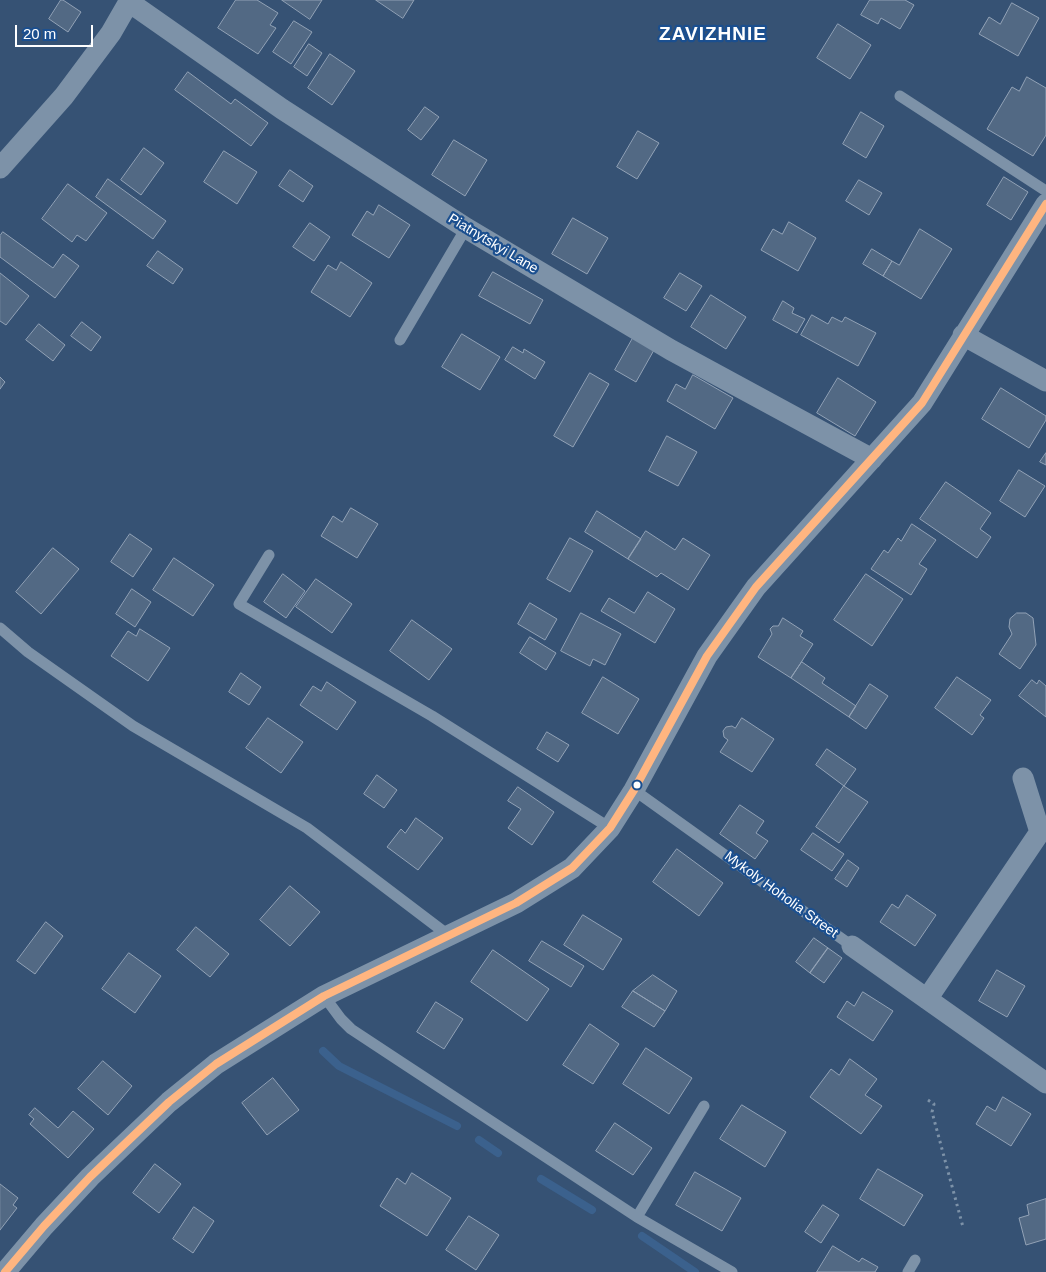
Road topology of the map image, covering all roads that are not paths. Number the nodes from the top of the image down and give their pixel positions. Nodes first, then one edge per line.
1 (130, 1) edge
2 (900, 96) dead end
3 (0, 168) edge
4 (1046, 191) edge
5 (1046, 204) edge
6 (466, 228) junction
7 (963, 335) junction
8 (400, 340) dead end
9 (1046, 382) edge
10 (872, 459) junction
11 (269, 555) dead end
12 (0, 628) edge
13 (1023, 778) dead end
14 (634, 790) junction
15 (610, 828) junction
16 (448, 935) junction
17 (852, 946) joint
18 (324, 996) junction
19 (927, 1000) junction
20 (1046, 1083) edge
21 (704, 1106) dead end
22 (637, 1216) junction
23 (915, 1260) dead end
24 (5, 1272) edge
25 (732, 1272) edge
26 (908, 1272) edge

1 - 3 street
1 - 6 street, Piatnytskyi Lane
2 - 4 lane
5 - 7 street
6 - 8 lane
6 - 10 street, Piatnytskyi Lane
7 - 9 street
7 - 10 street
10 - 14 street
11 - 15 lane
12 - 16 lane
13 - 19 street
14 - 15 street
14 - 17 lane, Mykoly Hoholia Street
15 - 16 street
16 - 18 street
17 - 19 street, Mykoly Hoholia Street
18 - 22 lane
18 - 24 street
19 - 20 street, Mykoly Hoholia Street
21 - 22 lane
22 - 25 lane
23 - 26 lane

